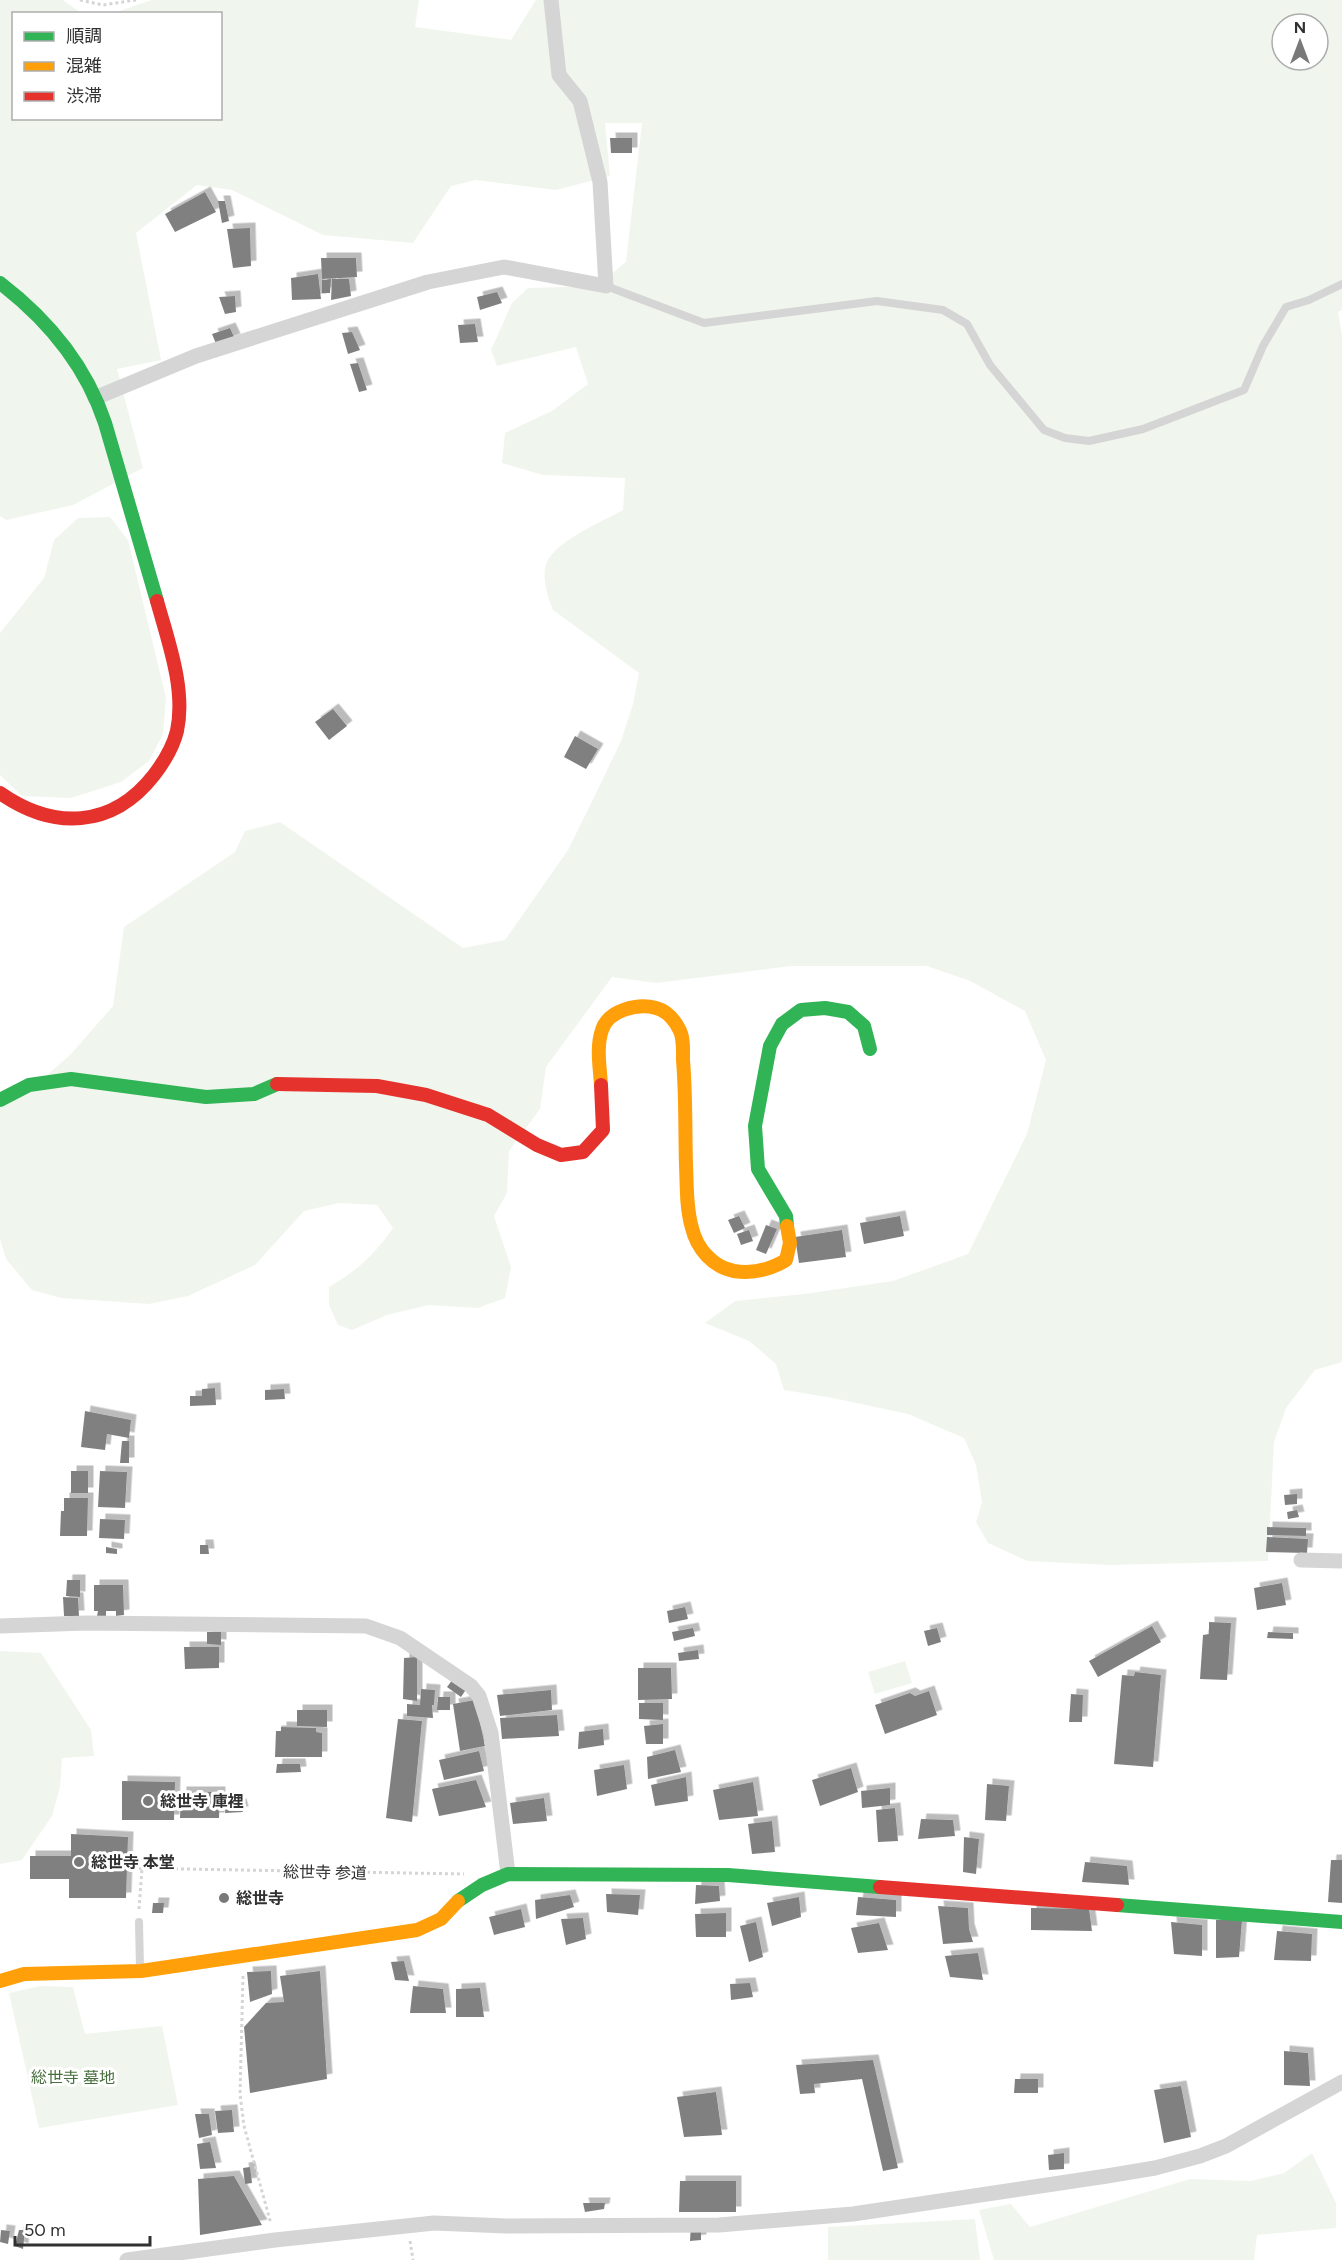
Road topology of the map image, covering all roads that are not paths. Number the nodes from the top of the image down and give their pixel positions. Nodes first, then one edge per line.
1 (551, 0) edge
2 (0, 283) edge
3 (1342, 284) edge
4 (606, 286) junction
5 (95, 398) junction
6 (0, 793) edge
7 (870, 1049) dead end
8 (0, 1100) edge
9 (1301, 1560) dead end
10 (1342, 1562) edge
11 (0, 1626) edge
12 (508, 1874) junction
13 (139, 1922) road end
14 (1342, 1922) edge
15 (141, 1971) junction
16 (0, 1981) edge
17 (1342, 2082) edge
18 (127, 2260) edge

1 - 4 street
2 - 5 street
3 - 4 lane
4 - 5 street
5 - 6 street
7 - 8 street
9 - 10 street
11 - 12 street
12 - 14 street
12 - 15 street
13 - 15 lane
15 - 16 street
17 - 18 street

